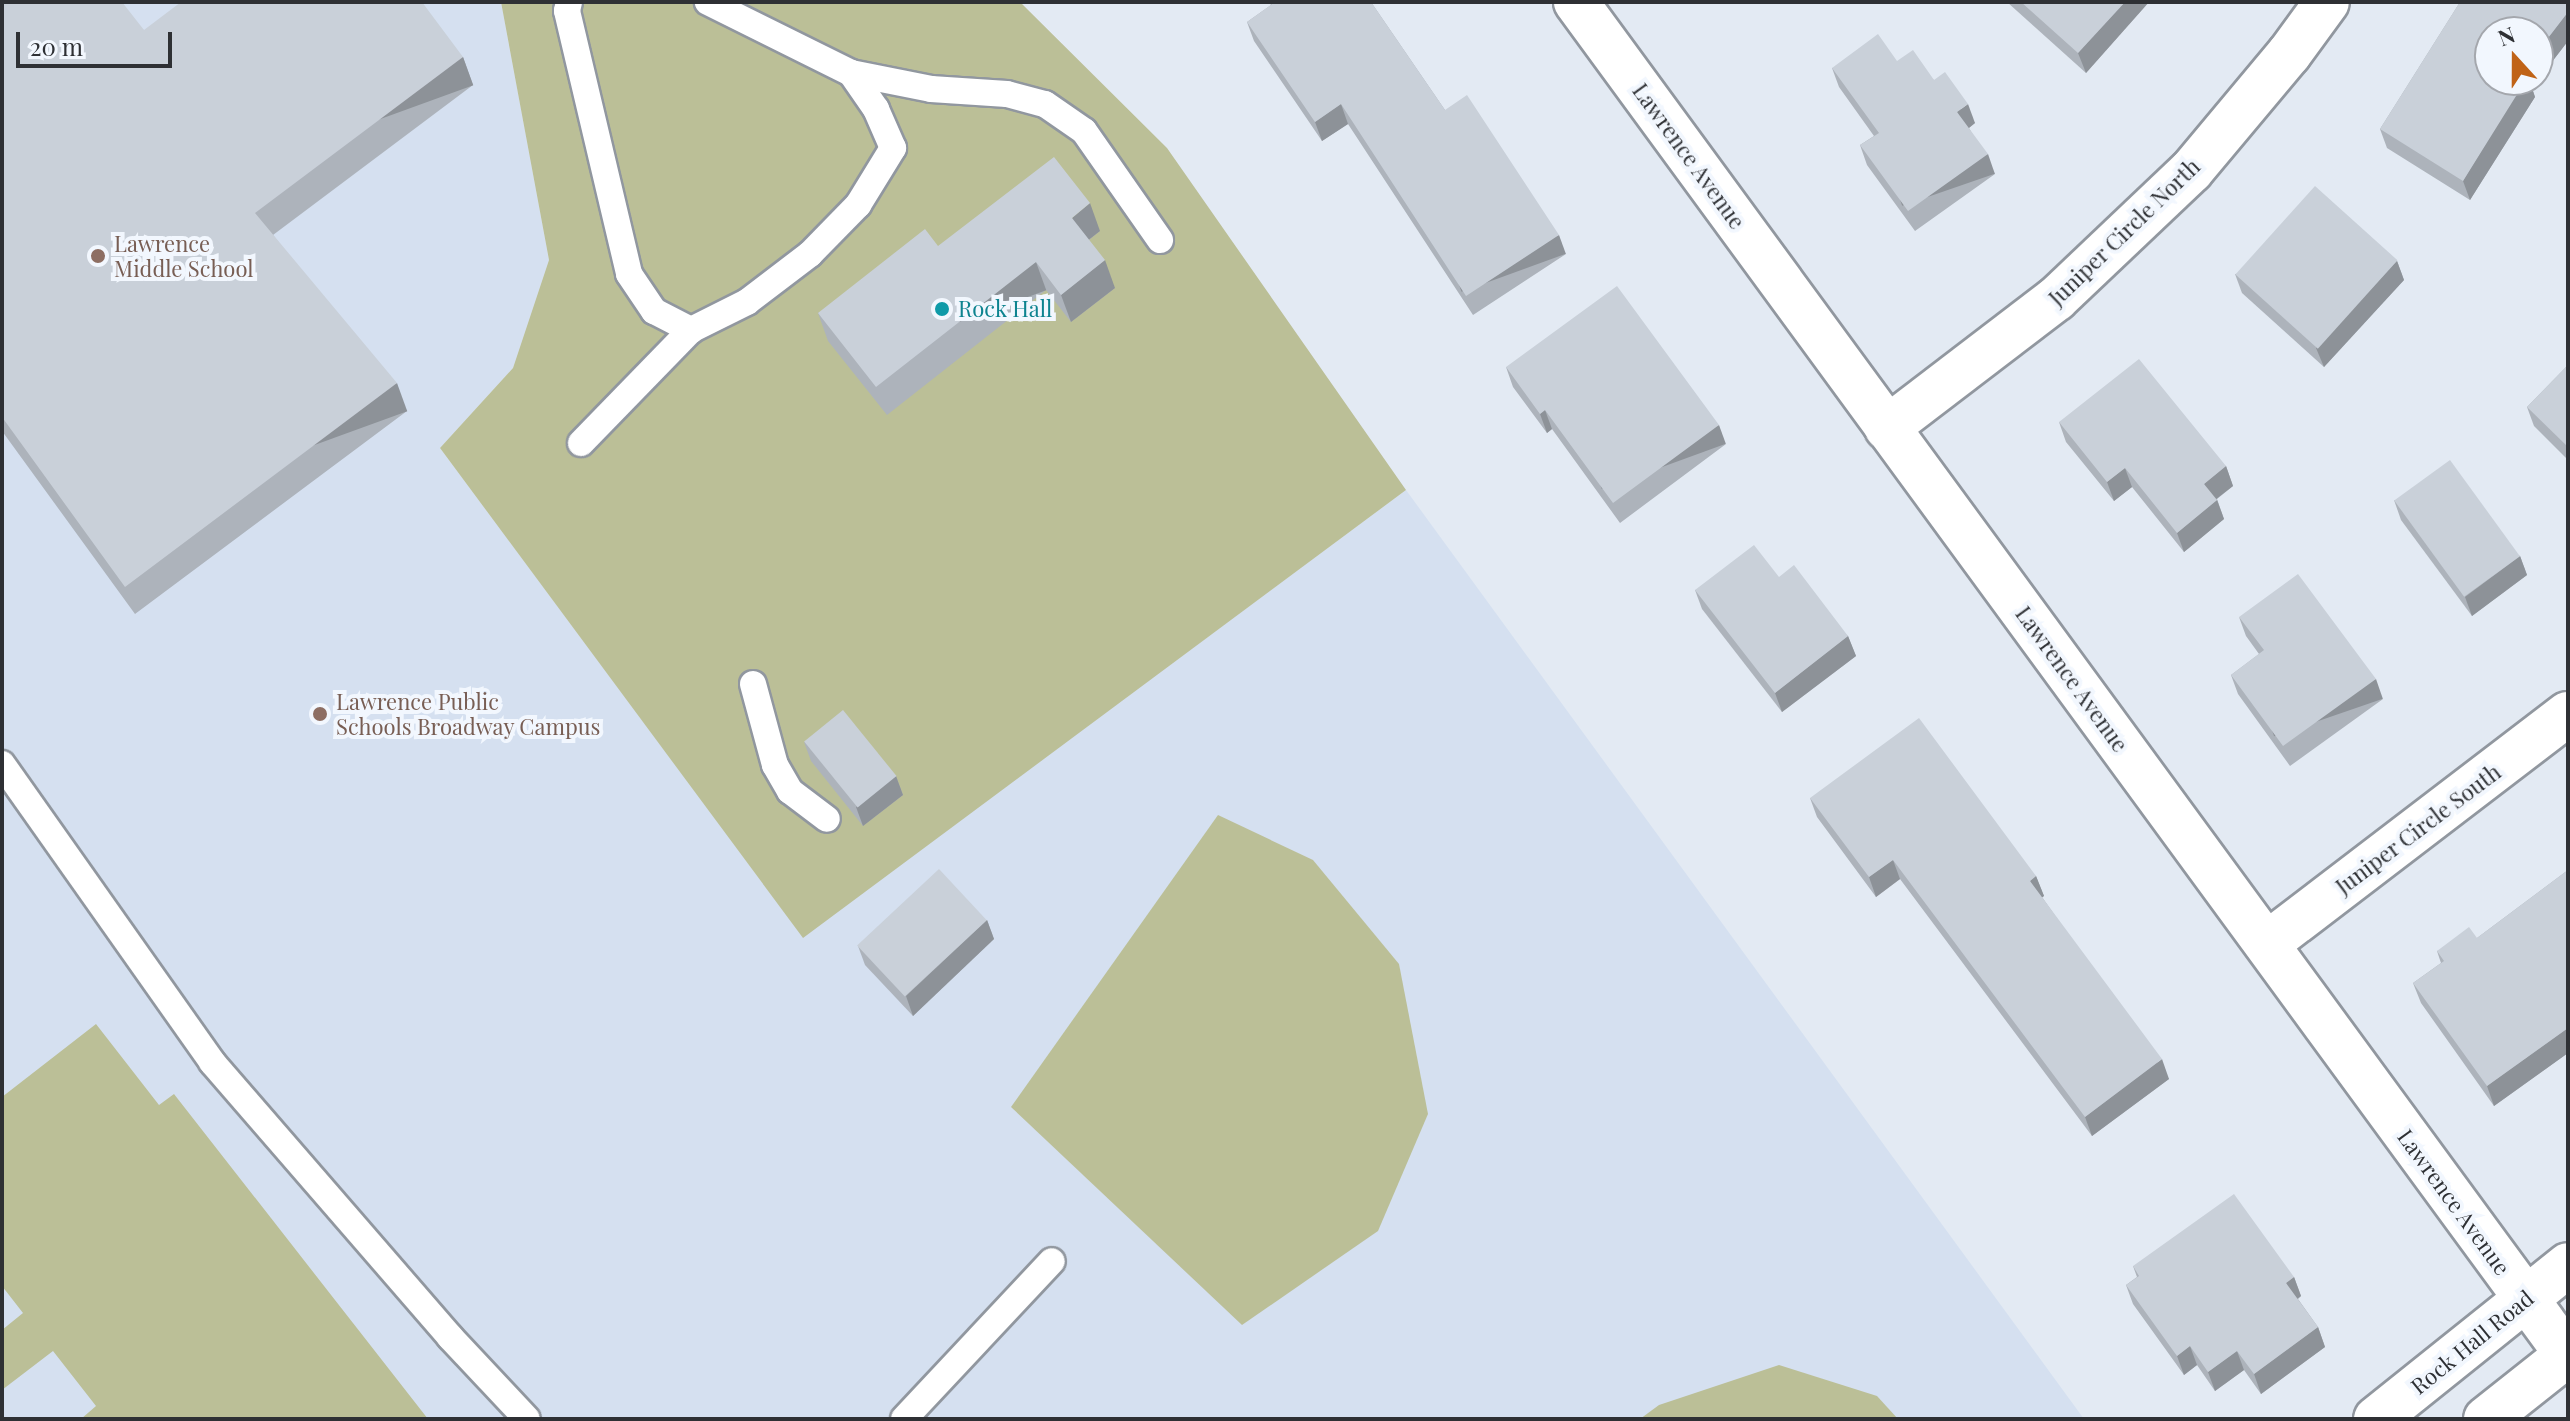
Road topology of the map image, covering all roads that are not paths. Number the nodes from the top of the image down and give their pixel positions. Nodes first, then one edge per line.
1 (569, 2) edge
2 (708, 2) edge
3 (1576, 2) edge
4 (2327, 2) edge
5 (851, 73) junction
6 (1160, 240) dead end
7 (691, 330) junction
8 (1887, 428) junction
9 (581, 443) dead end
10 (753, 684) dead end
11 (2568, 714) edge
12 (2, 764) edge
13 (827, 819) dead end
14 (2268, 943) junction
15 (1052, 1261) dead end
16 (2568, 1265) edge
17 (2525, 1300) junction
18 (2568, 1355) edge
19 (527, 1419) edge
20 (904, 1419) edge
21 (2376, 1419) edge
22 (2486, 1419) edge

1 - 7 lane
2 - 5 lane
3 - 8 street, Lawrence Avenue
4 - 8 street, Juniper Circle North
5 - 6 lane
5 - 7 lane
7 - 9 lane
8 - 14 street, Lawrence Avenue
10 - 13 lane
11 - 14 street, Juniper Circle South
12 - 19 lane
14 - 17 street, Lawrence Avenue
15 - 20 lane
16 - 17 street, Rock Hall Road
17 - 18 street, Lawrence Avenue
17 - 21 street, Rock Hall Road
18 - 22 street

